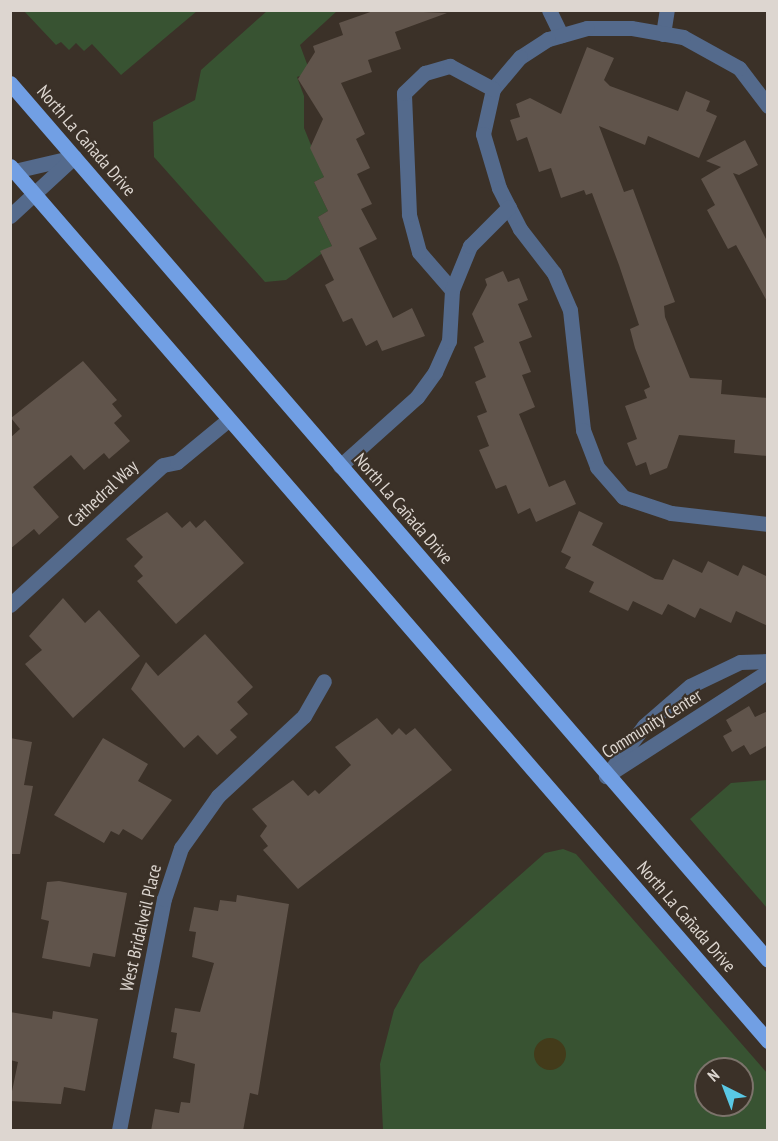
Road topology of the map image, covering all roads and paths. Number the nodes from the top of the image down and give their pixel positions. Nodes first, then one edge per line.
1 (549, 10) edge
2 (667, 10) edge
3 (663, 34) junction
4 (561, 35) junction
5 (10, 83) edge
6 (494, 89) junction
7 (768, 106) edge
8 (74, 157) junction
9 (12, 169) edge
10 (35, 194) junction
11 (509, 207) junction
12 (10, 216) edge
13 (452, 290) junction
14 (228, 420) junction
15 (340, 466) junction
16 (768, 524) edge
17 (10, 605) edge
18 (768, 661) edge
19 (768, 671) edge
20 (324, 681) dead end
21 (606, 776) junction
22 (768, 960) edge
23 (768, 1041) edge
24 (119, 1131) edge

1 - 4 street
2 - 3 street
3 - 4 street
3 - 7 street
4 - 6 street
5 - 8 main road, North La Cañada Drive
6 - 11 street
6 - 13 street
8 - 9 street
8 - 10 street
8 - 15 main road, North La Cañada Drive
9 - 10 main road, North La Cañada Drive
10 - 12 street
10 - 14 main road, North La Cañada Drive
11 - 13 street
11 - 16 street
13 - 15 street
14 - 17 street, Cathedral Way
14 - 23 main road, North La Cañada Drive
15 - 21 main road, North La Cañada Drive
18 - 21 street, Community Center
19 - 21 street, Community Center
20 - 24 street, West Bridalveil Place
21 - 22 main road, North La Cañada Drive

